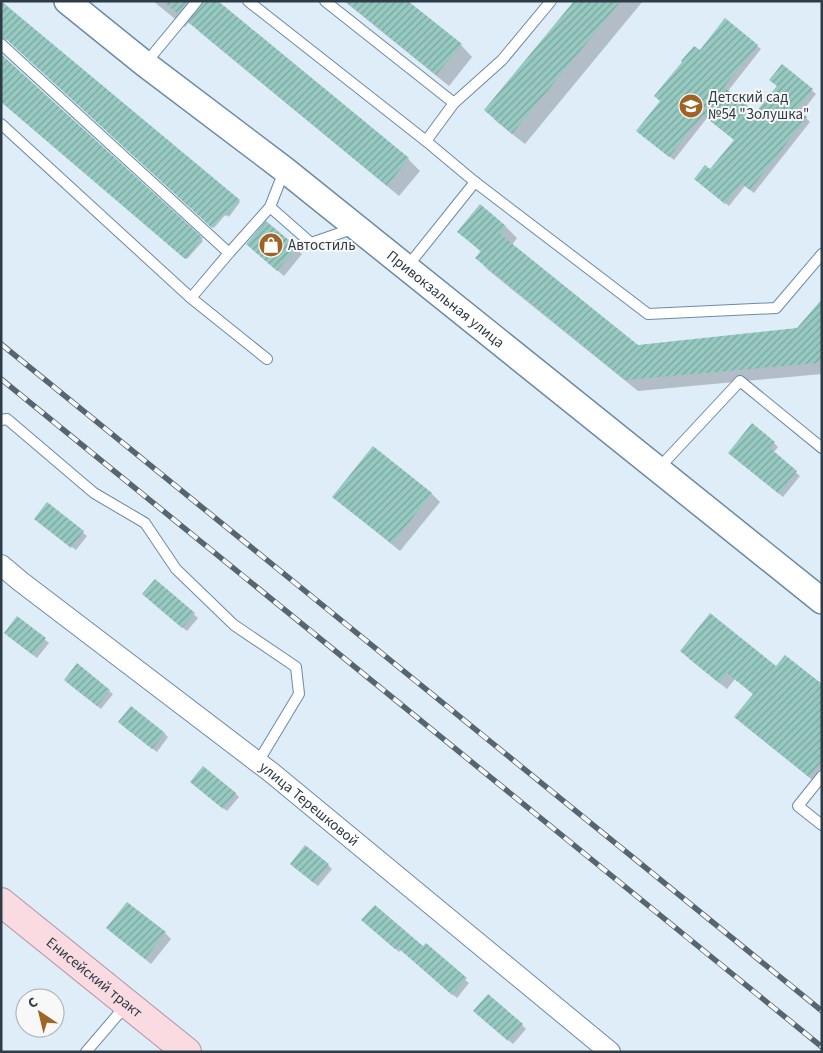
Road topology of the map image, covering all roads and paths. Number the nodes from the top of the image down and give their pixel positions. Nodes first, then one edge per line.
1 (67, 1) edge
2 (197, 1) edge
3 (248, 1) edge
4 (325, 1) edge
5 (551, 1) edge
6 (1, 44) edge
7 (146, 64) junction
8 (454, 103) junction
9 (1, 124) edge
10 (426, 141) junction
11 (285, 170) junction
12 (474, 182) junction
13 (270, 207) junction
14 (356, 228) junction
15 (229, 253) junction
16 (822, 254) edge
17 (406, 268) junction
18 (191, 298) junction
19 (267, 360) dead end
20 (1, 420) edge
21 (822, 448) edge
22 (658, 469) junction
23 (1, 564) edge
24 (822, 601) edge
25 (258, 762) junction
26 (822, 776) edge
27 (822, 825) edge
28 (1, 902) edge
29 (127, 1003) junction
30 (86, 1052) edge
31 (187, 1052) edge
32 (610, 1052) edge

1 - 7 street, Привокзальная улица
2 - 7 lane
3 - 10 lane
4 - 8 lane
5 - 8 lane
6 - 15 lane
7 - 11 street, Привокзальная улица
8 - 10 lane
9 - 18 lane
10 - 12 lane
11 - 13 lane
11 - 14 street, Привокзальная улица
12 - 16 lane
12 - 17 lane
13 - 14 lane
13 - 15 lane
14 - 17 street, Привокзальная улица
15 - 18 lane
17 - 22 street, Привокзальная улица
18 - 19 lane
20 - 25 lane
21 - 22 lane
22 - 24 street, Привокзальная улица
23 - 25 street, улица Терешковой
25 - 32 street, улица Терешковой
26 - 27 lane
28 - 29 main road, Енисейский тракт
29 - 30 lane
29 - 31 main road, Енисейский тракт

